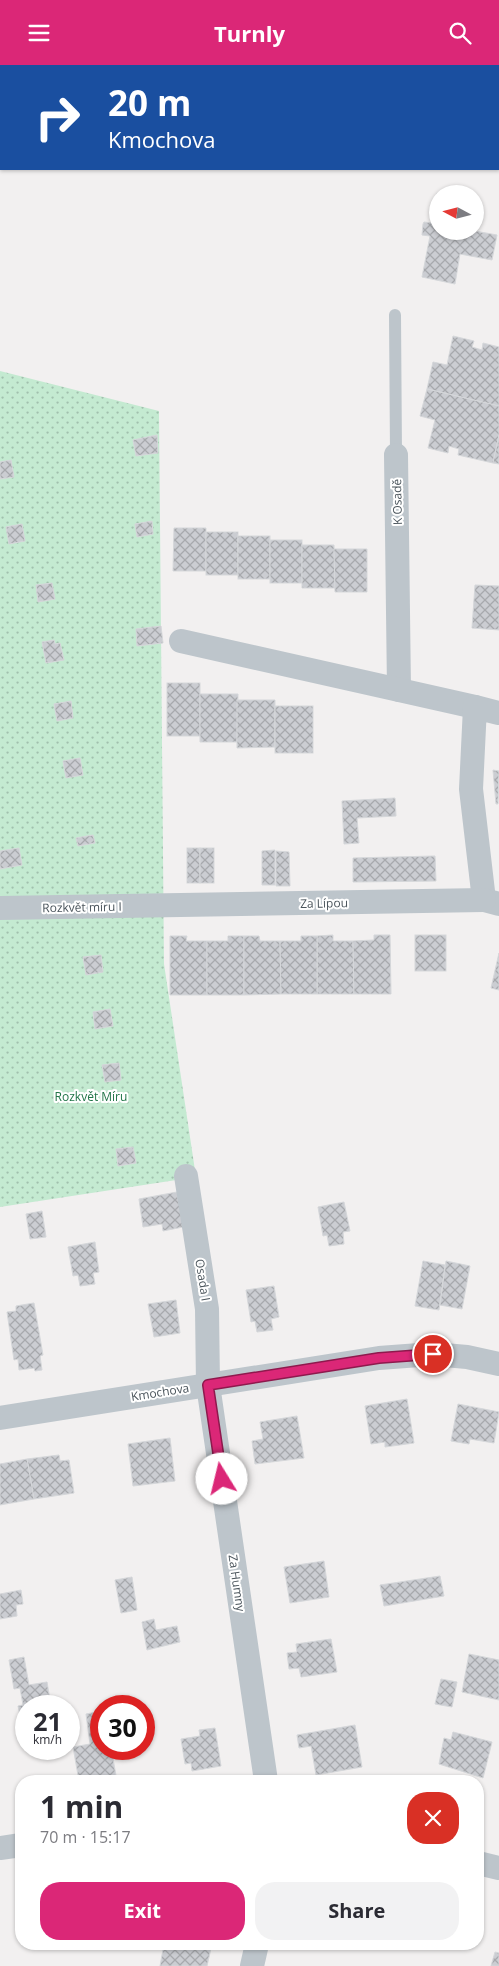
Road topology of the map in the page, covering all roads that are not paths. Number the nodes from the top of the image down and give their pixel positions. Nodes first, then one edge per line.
1 (395, 315) dead end
2 (396, 455) joint
3 (181, 641) dead end
4 (399, 689) junction
5 (475, 707) junction
6 (499, 713) edge
7 (492, 902) edge
8 (164, 906) joint
9 (0, 908) edge
10 (186, 1176) dead end
11 (499, 1364) edge
12 (208, 1385) junction
13 (0, 1418) edge
14 (265, 1775) edge
15 (15, 1846) edge
16 (0, 1848) edge
17 (484, 1864) edge
18 (499, 1868) edge
19 (256, 1950) edge
20 (252, 1966) edge

1 - 2 lane, K Osadě
2 - 4 street, K Osadě
3 - 4 street
4 - 5 street
5 - 6 street
5 - 7 street, Za Lípou
7 - 8 street, Za Lípou
8 - 9 street, Rozkvět míru I
10 - 12 street, Osada I
11 - 12 street, Kmochova
12 - 13 street, Kmochova
12 - 14 street, Za Humny
15 - 16 street
17 - 18 street
19 - 20 street

